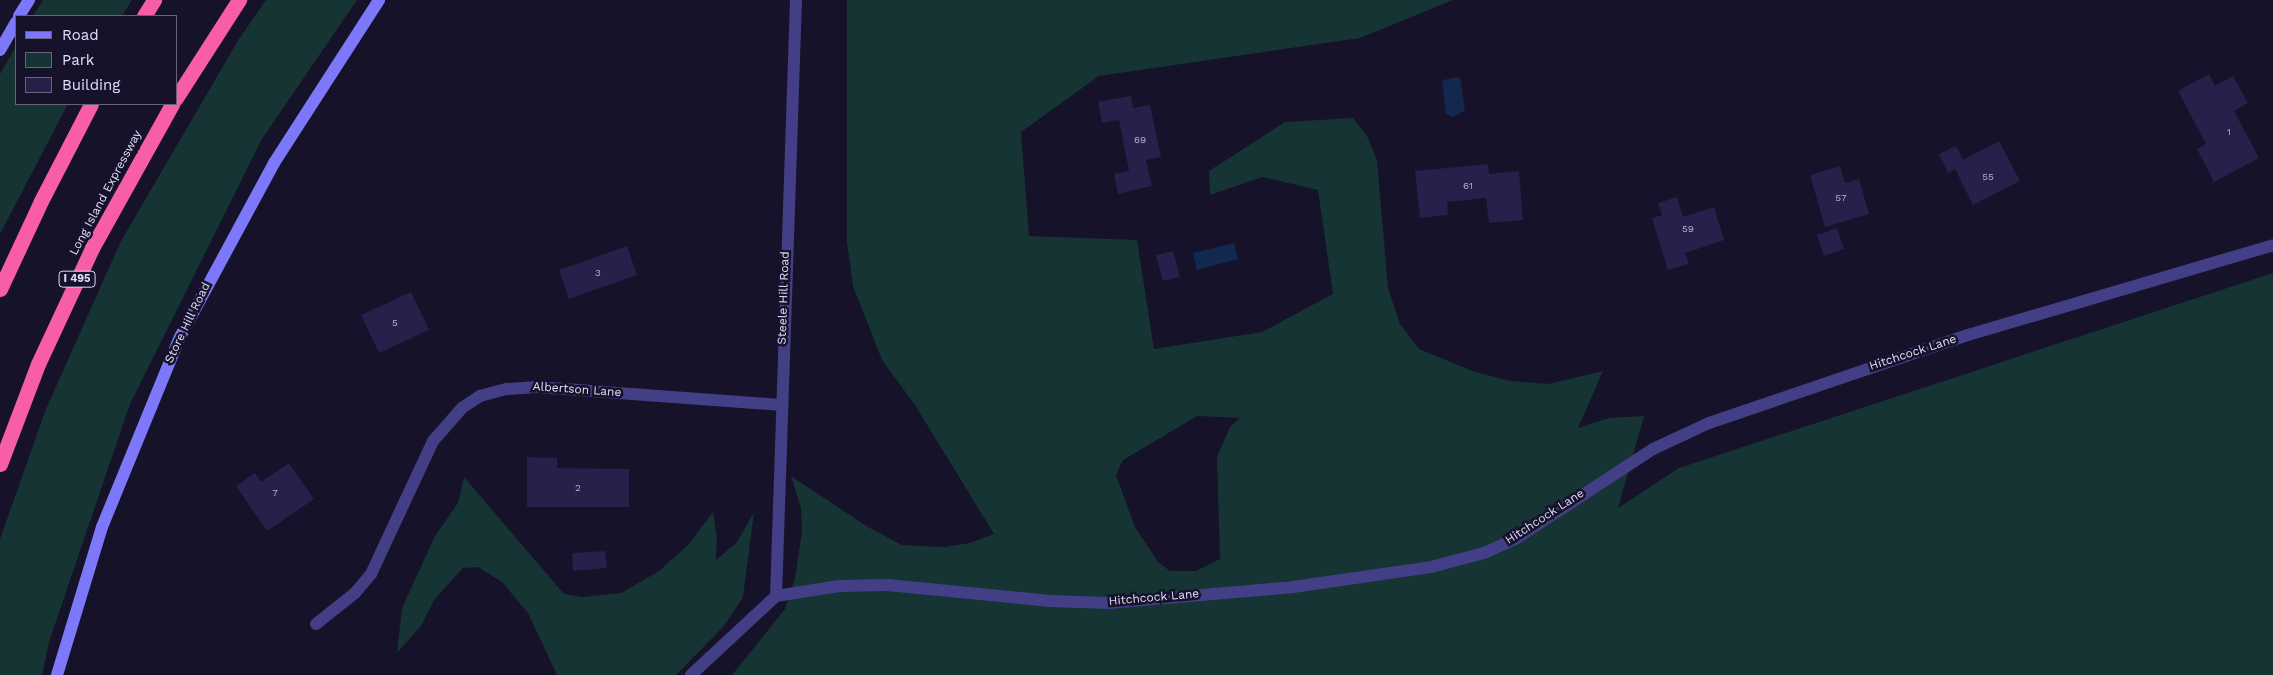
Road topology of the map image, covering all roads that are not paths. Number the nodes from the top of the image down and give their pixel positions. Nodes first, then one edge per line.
1 (29, 0) edge
2 (154, 0) edge
3 (239, 0) edge
4 (379, 0) edge
5 (796, 0) edge
6 (20, 15) edge
7 (145, 15) edge
8 (15, 24) edge
9 (0, 50) edge
10 (178, 95) edge
11 (91, 105) edge
12 (171, 105) edge
13 (2273, 245) edge
14 (0, 289) edge
15 (780, 406) junction
16 (0, 464) edge
17 (776, 596) junction
18 (316, 624) dead end
19 (57, 675) edge
20 (690, 675) edge

1 - 6 main road
2 - 7 highway
3 - 10 highway
4 - 19 main road, Store Hill Road
5 - 15 street, Steele Hill Road
8 - 9 main road
11 - 14 highway
12 - 16 highway, Long Island Expressway / I 495
13 - 17 street, Hitchcock Lane
15 - 17 street, Steele Hill Road
15 - 18 street, Albertson Lane
17 - 20 street

